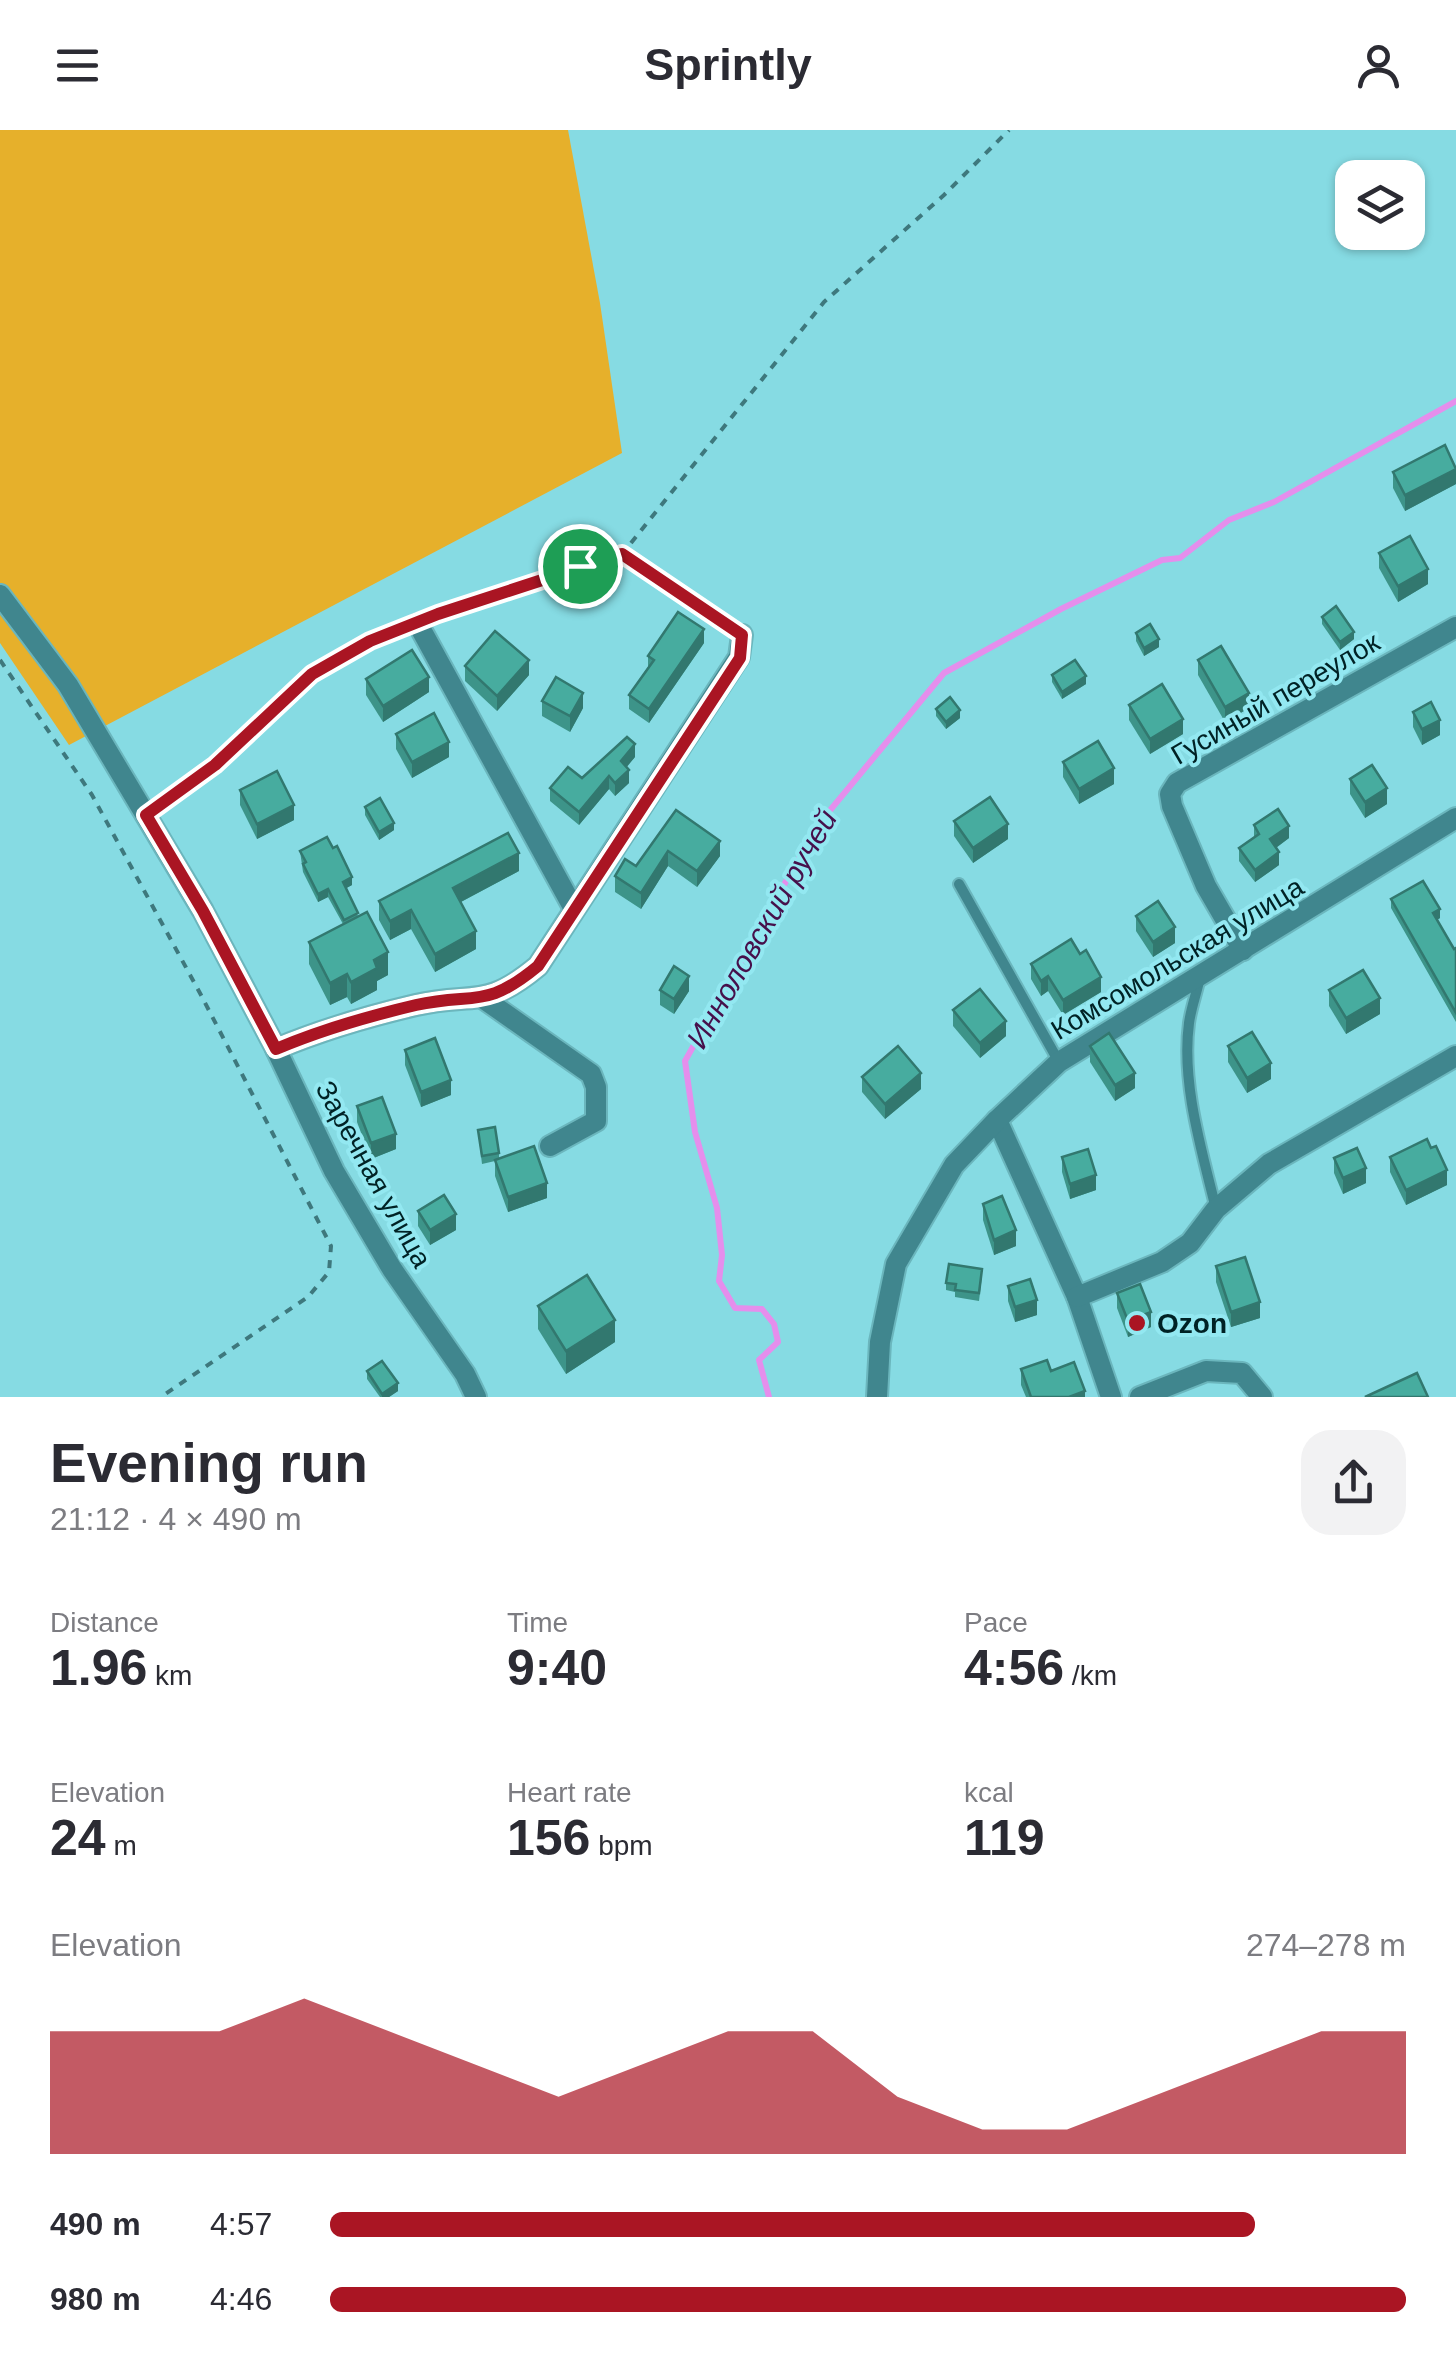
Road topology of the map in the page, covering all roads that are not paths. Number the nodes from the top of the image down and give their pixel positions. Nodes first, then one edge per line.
1 (0, 594) edge
2 (418, 624) junction
3 (1456, 628) edge
4 (742, 635) joint
5 (146, 815) junction
6 (1450, 828) edge
7 (959, 884) dead end
8 (574, 909) junction
9 (1243, 950) junction
10 (1200, 976) junction
11 (484, 999) junction
12 (276, 1049) junction
13 (1456, 1056) edge
14 (1059, 1062) junction
15 (997, 1120) junction
16 (550, 1146) dead end
17 (1216, 1210) junction
18 (1077, 1298) junction
19 (476, 1397) edge
20 (877, 1397) edge
21 (1111, 1397) edge
22 (1140, 1397) edge
23 (1262, 1397) edge

1 - 5 street, Заречная улица
2 - 4 lane
2 - 5 lane
2 - 8 street
3 - 9 street, Гусиный переулок
4 - 8 street
5 - 12 street, Заречная улица
6 - 9 street, Комсомольская улица
7 - 14 lane
8 - 11 street
9 - 10 street, Комсомольская улица
10 - 14 street, Комсомольская улица
10 - 17 lane
11 - 12 street
11 - 16 street
12 - 19 street, Заречная улица
13 - 17 street
14 - 15 street, Комсомольская улица
15 - 18 street
15 - 20 street, Комсомольская улица
17 - 18 street
18 - 21 street
22 - 23 street

